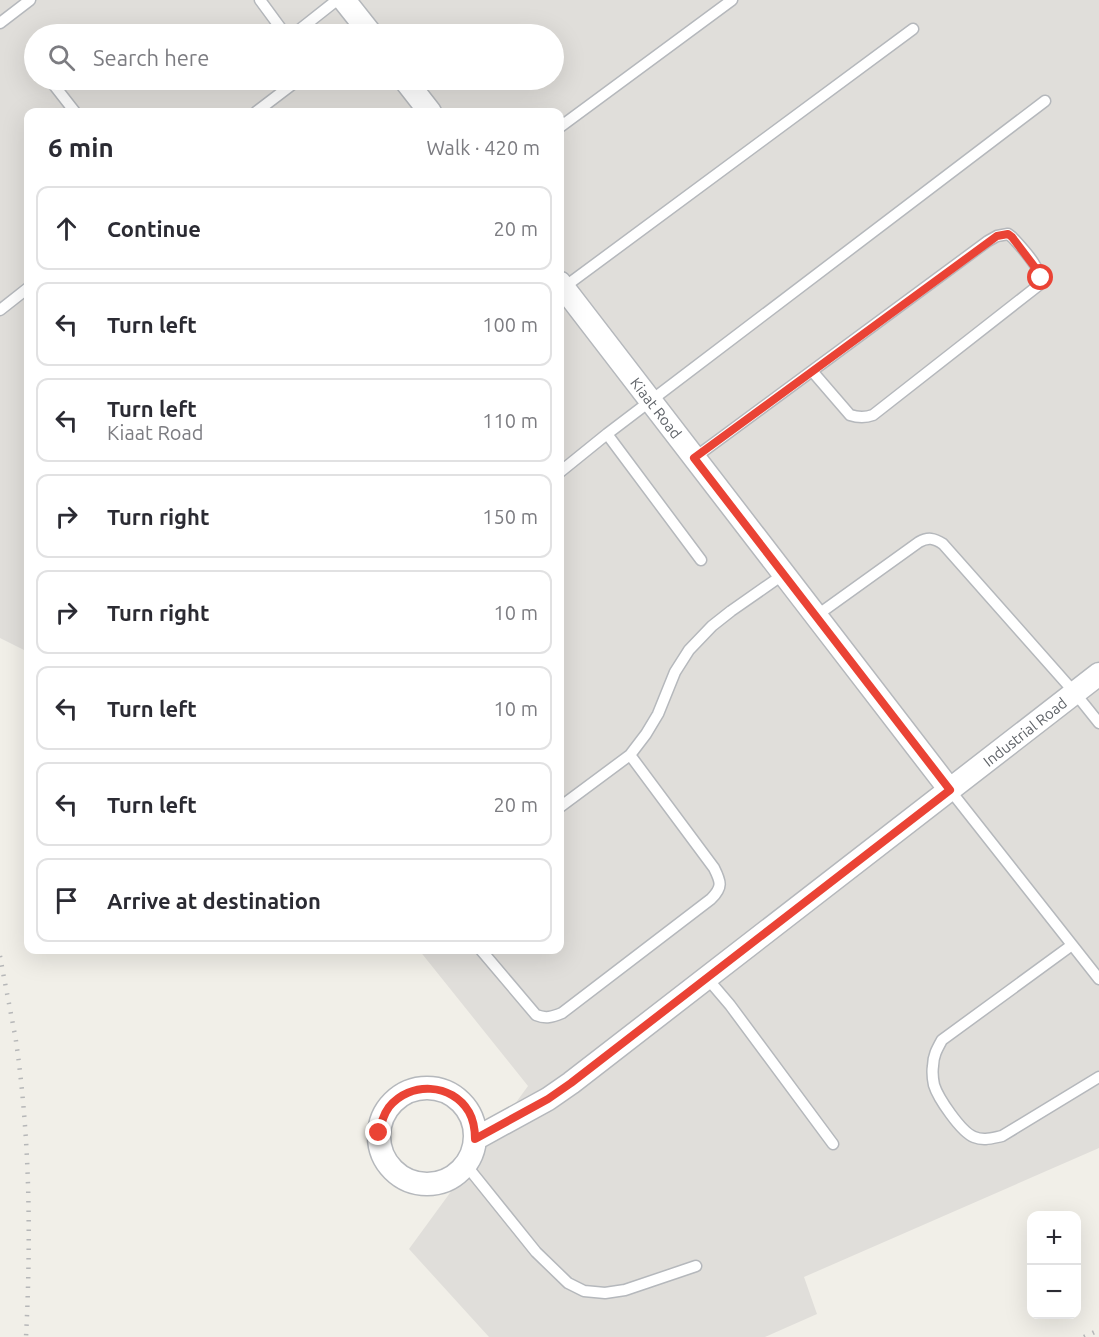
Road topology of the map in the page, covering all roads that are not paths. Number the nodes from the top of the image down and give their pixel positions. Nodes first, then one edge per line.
1 (30, 0) edge
2 (260, 0) edge
3 (732, 0) edge
4 (349, 2) edge
5 (0, 23) edge
6 (278, 24) edge
7 (311, 24) edge
8 (364, 24) edge
9 (913, 29) dead end
10 (58, 90) edge
11 (285, 90) edge
12 (413, 90) edge
13 (1045, 101) dead end
14 (72, 108) edge
15 (261, 108) edge
16 (427, 108) edge
17 (564, 124) edge
18 (564, 283) edge
19 (564, 289) edge
20 (24, 291) edge
21 (0, 310) edge
22 (812, 371) junction
23 (651, 402) junction
24 (608, 434) junction
25 (694, 458) junction
26 (564, 469) edge
27 (701, 560) dead end
28 (784, 574) junction
29 (816, 616) junction
30 (1099, 674) edge
31 (1075, 693) junction
32 (1099, 723) edge
33 (630, 755) junction
34 (950, 790) junction
35 (564, 804) edge
36 (1072, 945) junction
37 (484, 954) edge
38 (708, 978) junction
39 (1099, 979) edge
40 (1099, 1077) edge
41 (475, 1139) junction
42 (833, 1144) dead end
43 (466, 1165) junction
44 (696, 1266) dead end

1 - 5 lane
2 - 6 lane
3 - 17 lane
4 - 7 lane
4 - 8 street
9 - 18 lane
10 - 14 lane
11 - 15 lane
12 - 16 street
13 - 23 lane
19 - 23 street, Kiaat Road
20 - 21 lane
22 - 22 lane
22 - 25 lane
23 - 24 lane
23 - 25 street, Kiaat Road
24 - 26 lane
24 - 27 lane
25 - 28 street, Kiaat Road
28 - 29 street, Kiaat Road
28 - 33 lane
29 - 31 lane
29 - 34 street, Kiaat Road
30 - 31 street, Industrial Road
31 - 32 lane
31 - 34 street, Industrial Road
33 - 35 lane
33 - 37 lane
34 - 36 lane
34 - 38 street, Industrial Road
36 - 39 lane
36 - 40 lane
38 - 41 street, Industrial Road
38 - 42 lane
41 - 43 street
41 - 43 street
43 - 44 lane

